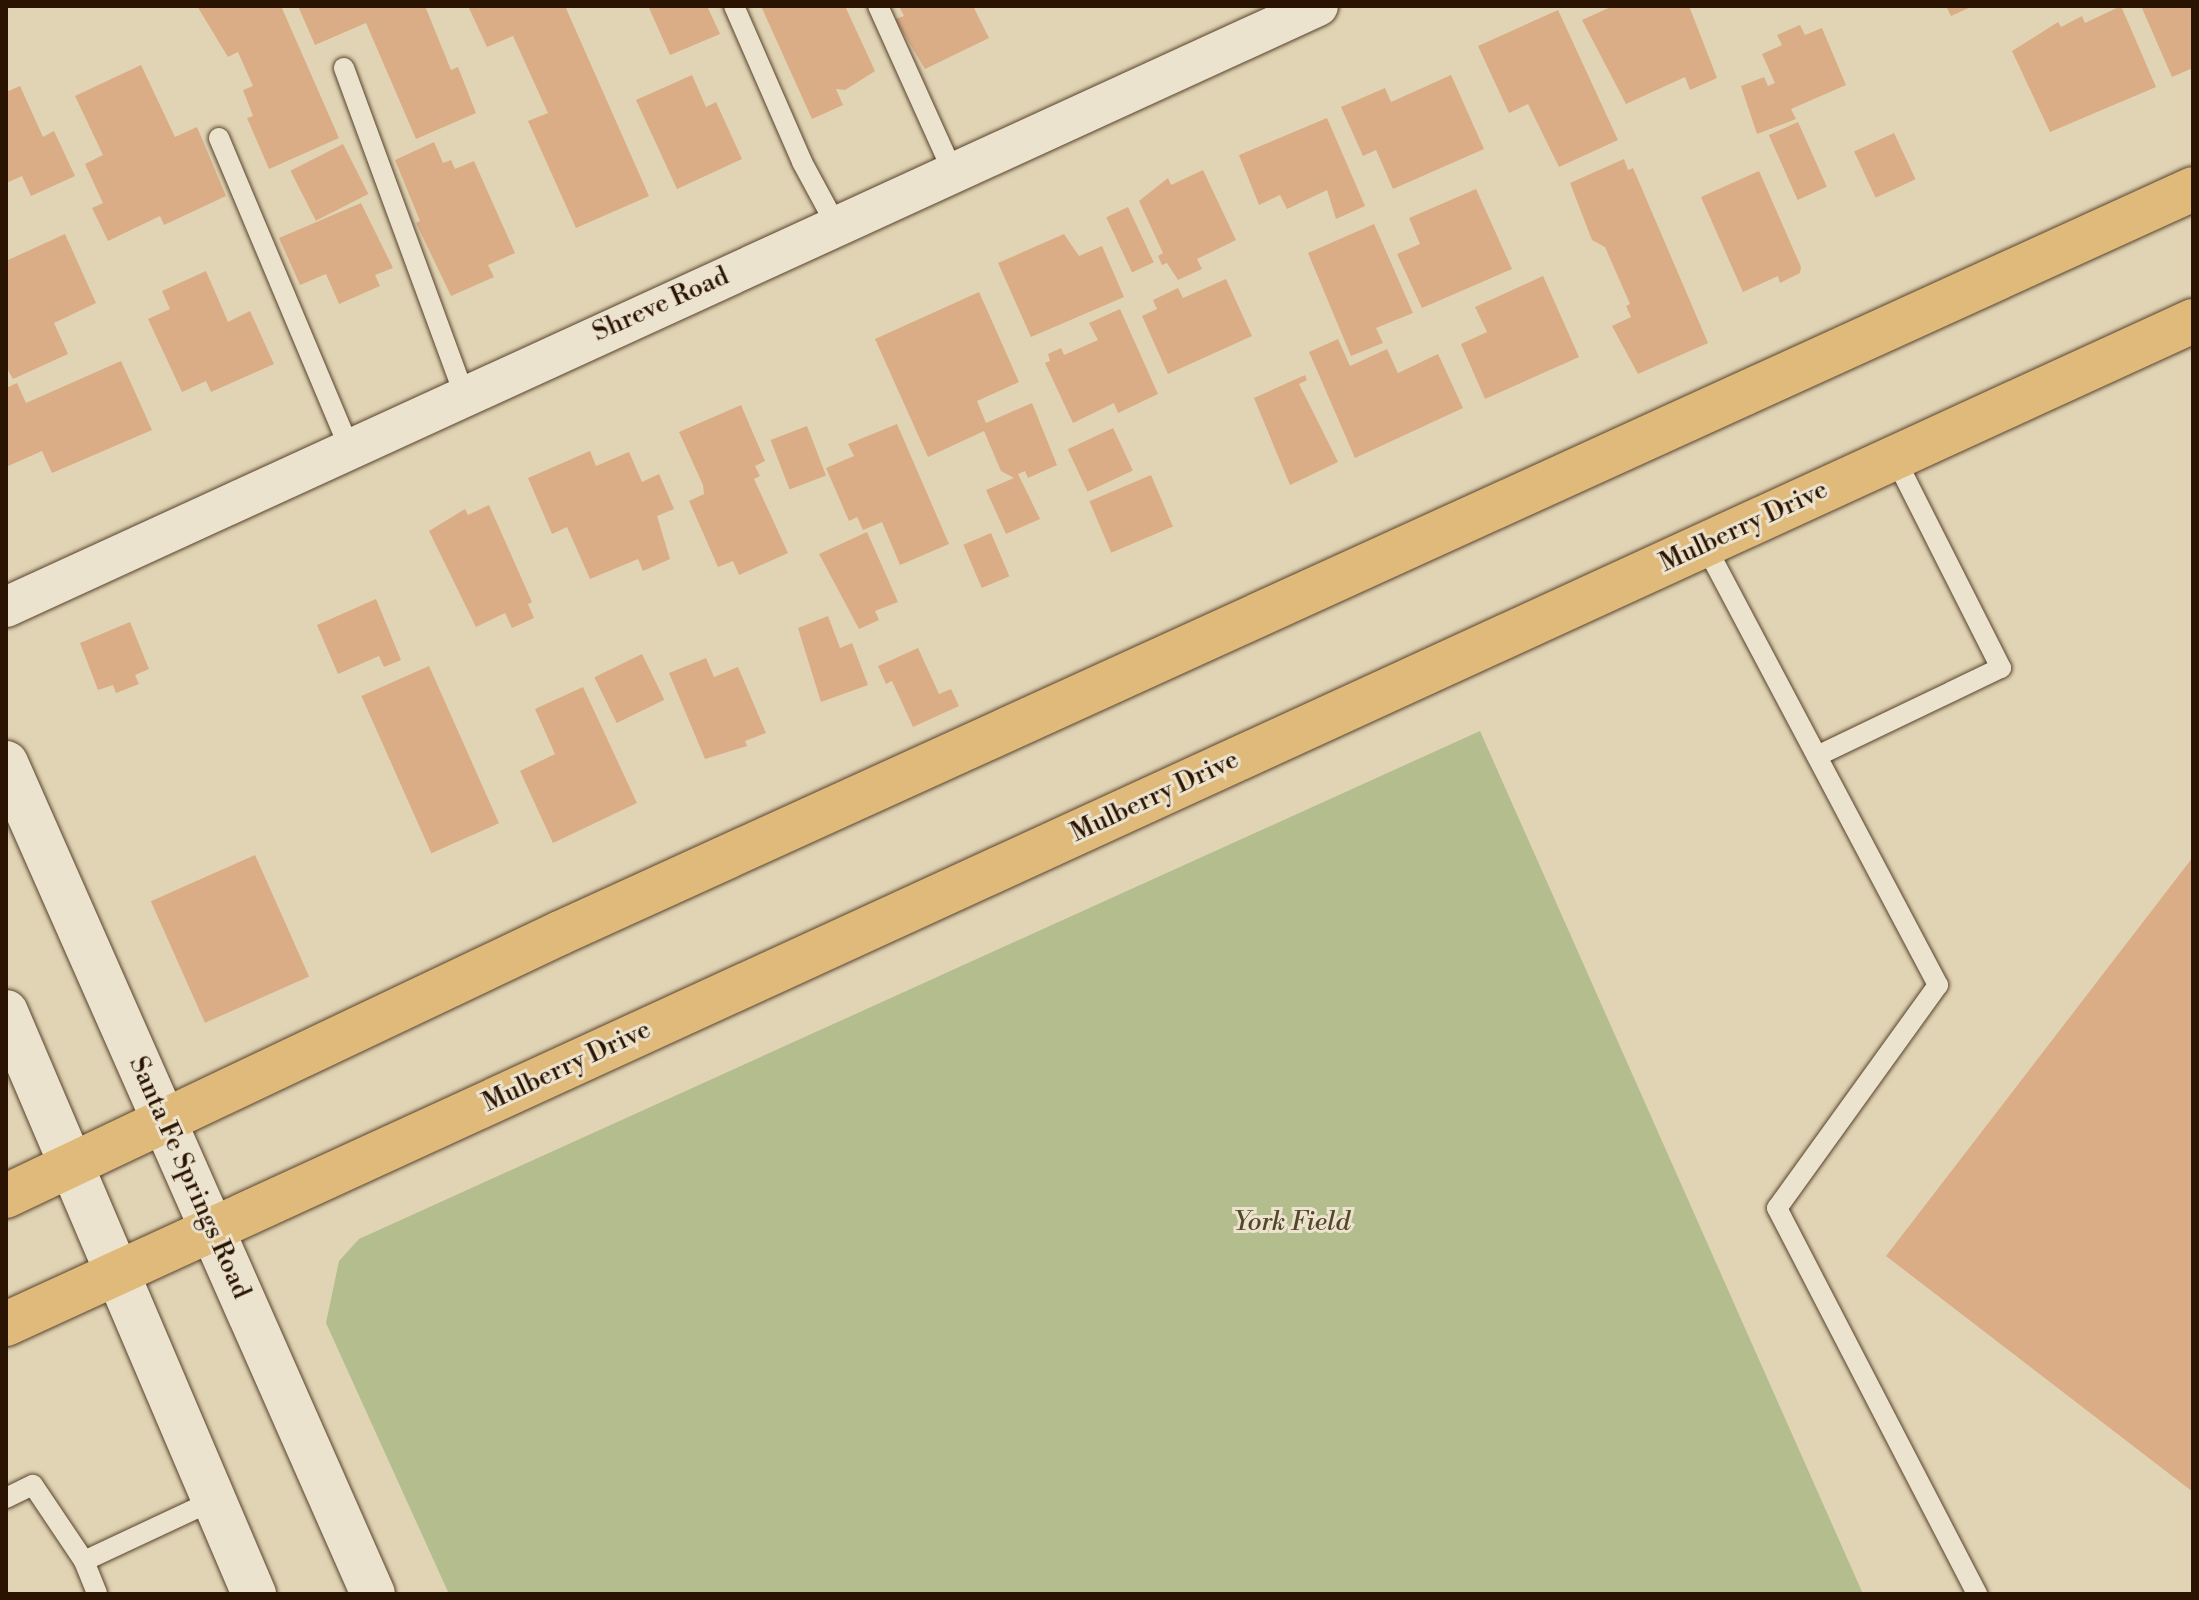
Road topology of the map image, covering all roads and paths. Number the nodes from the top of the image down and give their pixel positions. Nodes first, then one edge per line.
1 (734, 6) edge
2 (878, 6) edge
3 (1318, 6) edge
4 (344, 68) dead end
5 (219, 138) dead end
6 (953, 172) junction
7 (2193, 189) edge
8 (836, 225) junction
9 (2193, 321) edge
10 (464, 394) junction
11 (349, 448) junction
12 (1895, 458) junction
13 (1705, 545) junction
14 (6, 607) edge
15 (1817, 756) junction
16 (6, 763) edge
17 (6, 1012) edge
18 (163, 1119) junction
19 (71, 1164) junction
20 (6, 1196) edge
21 (212, 1230) junction
22 (118, 1272) junction
23 (6, 1324) edge
24 (6, 1498) edge
25 (212, 1501) junction
26 (84, 1561) junction
27 (97, 1594) edge
28 (254, 1594) edge
29 (373, 1594) edge
30 (1977, 1594) edge

1 - 8 lane
2 - 6 lane
3 - 6 street, Shreve Road
4 - 10 lane
5 - 11 lane
6 - 8 street, Shreve Road
7 - 18 main road
8 - 10 street, Shreve Road
9 - 12 main road, Mulberry Drive
10 - 11 street, Shreve Road
11 - 14 street, Shreve Road
12 - 13 main road, Mulberry Drive
12 - 15 lane
13 - 15 lane
13 - 21 main road, Mulberry Drive
15 - 30 lane
16 - 18 main road, Santa Fe Springs Road
17 - 19 main road
18 - 19 main road
18 - 21 main road, Santa Fe Springs Road
19 - 20 main road
19 - 22 main road
21 - 22 main road, Mulberry Drive
21 - 29 main road, Santa Fe Springs Road
22 - 23 main road, Mulberry Drive
22 - 25 main road
24 - 26 lane
25 - 26 lane
25 - 28 main road
26 - 27 lane

